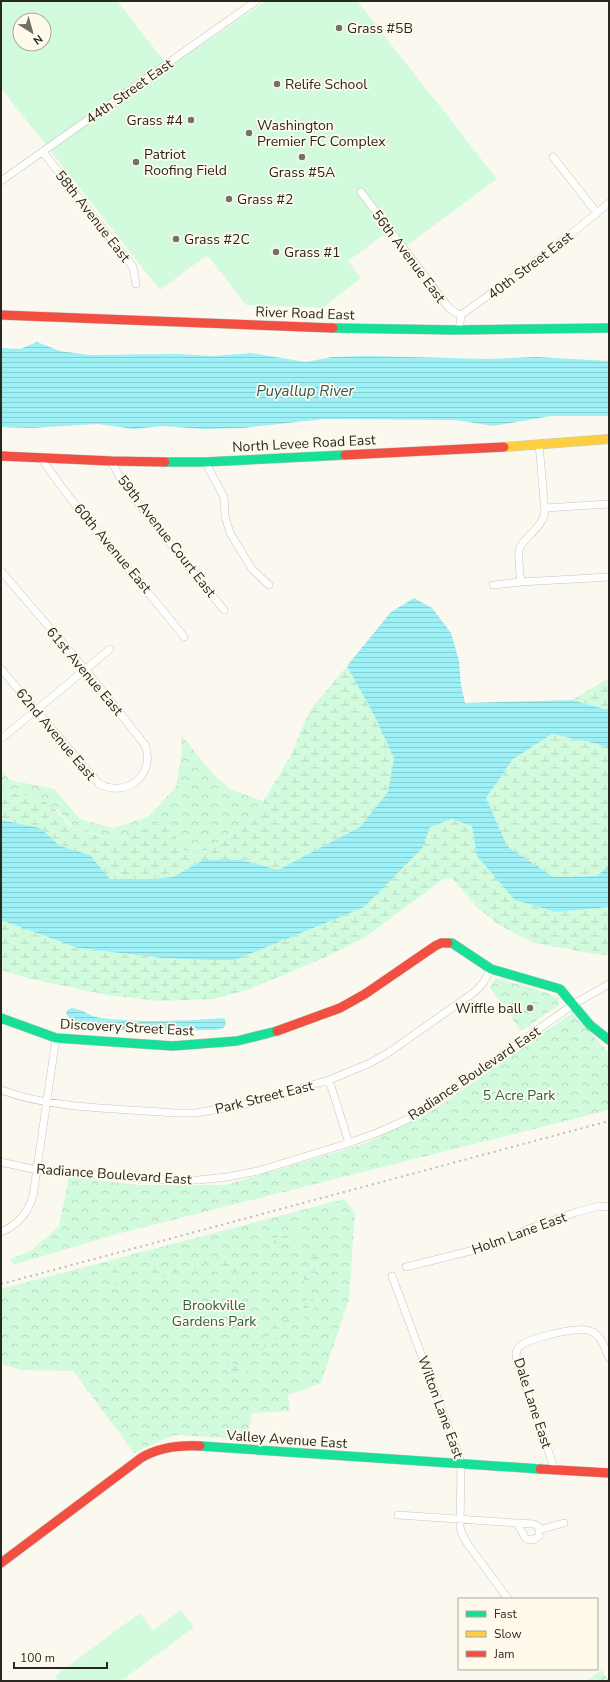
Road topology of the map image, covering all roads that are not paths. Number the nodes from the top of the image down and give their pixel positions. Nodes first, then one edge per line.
1 (256, 1) edge
2 (43, 152) junction
3 (553, 157) dead end
4 (1, 181) edge
5 (361, 192) dead end
6 (609, 203) edge
7 (597, 213) junction
8 (136, 284) dead end
9 (1, 314) edge
10 (462, 315) junction
11 (609, 328) edge
12 (459, 331) junction
13 (609, 439) edge
14 (539, 444) junction
15 (1, 456) edge
16 (42, 459) junction
17 (111, 461) junction
18 (205, 462) junction
19 (609, 504) edge
20 (545, 508) junction
21 (1, 571) edge
22 (609, 577) edge
23 (521, 582) junction
24 (270, 585) dead end
25 (493, 585) dead end
26 (224, 610) dead end
27 (184, 637) dead end
28 (110, 649) dead end
29 (1, 669) edge
30 (85, 669) junction
31 (35, 710) junction
32 (1, 739) edge
33 (140, 779) joint
34 (491, 969) junction
35 (609, 984) edge
36 (574, 1004) junction
37 (1, 1018) edge
38 (56, 1038) junction
39 (609, 1040) edge
40 (329, 1080) junction
41 (1, 1090) edge
42 (46, 1103) junction
43 (349, 1143) junction
44 (1, 1162) edge
45 (37, 1170) junction
46 (609, 1207) edge
47 (1, 1232) edge
48 (406, 1267) dead end
49 (392, 1276) dead end
50 (609, 1358) edge
51 (461, 1465) junction
52 (555, 1470) junction
53 (609, 1473) edge
54 (398, 1515) dead end
55 (460, 1519) junction
56 (564, 1522) dead end
57 (517, 1523) junction
58 (540, 1530) junction
59 (1, 1563) edge
60 (507, 1598) edge

1 - 2 street, 44th Street East
2 - 4 street, 44th Street East
2 - 8 street, 58th Avenue East
3 - 7 street
5 - 10 street, 56th Avenue East
6 - 7 street, 40th Street East
7 - 10 street, 40th Street East
9 - 12 street, River Road East
10 - 12 street
11 - 12 street, River Road East
13 - 14 street, North Levee Road East
14 - 18 street, North Levee Road East
14 - 20 street
15 - 16 street, North Levee Road East
16 - 17 street, North Levee Road East
16 - 27 street, 60th Avenue East
17 - 18 street, North Levee Road East
17 - 26 street, 59th Avenue Court East
18 - 24 street
19 - 20 street
20 - 23 street
21 - 30 street, 61st Avenue East
22 - 23 street
23 - 25 street
28 - 30 street
29 - 31 street, 62nd Avenue East
30 - 31 street
30 - 33 street, 61st Avenue East
31 - 32 street
31 - 33 street, 62nd Avenue East
34 - 36 street
34 - 38 street, Discovery Street East
34 - 40 street, Park Street East
35 - 36 street, Radiance Boulevard East
36 - 39 street
36 - 43 street, Radiance Boulevard East
37 - 38 street, Discovery Street East
38 - 42 street
40 - 42 street, Park Street East
40 - 43 street
41 - 42 street, Park Street East
42 - 45 street
43 - 45 street, Radiance Boulevard East
44 - 45 street, Radiance Boulevard East
45 - 47 street
46 - 48 street, Holm Lane East
49 - 51 street, Wilton Lane East
50 - 52 street, Dale Lane East
51 - 52 street, Valley Avenue East
51 - 55 street, Wilton Lane East
51 - 59 street, Valley Avenue East
52 - 53 street, Valley Avenue East
54 - 55 street
55 - 57 street
55 - 60 street, Wilton Lane East
56 - 58 street
57 - 58 street
57 - 58 street

